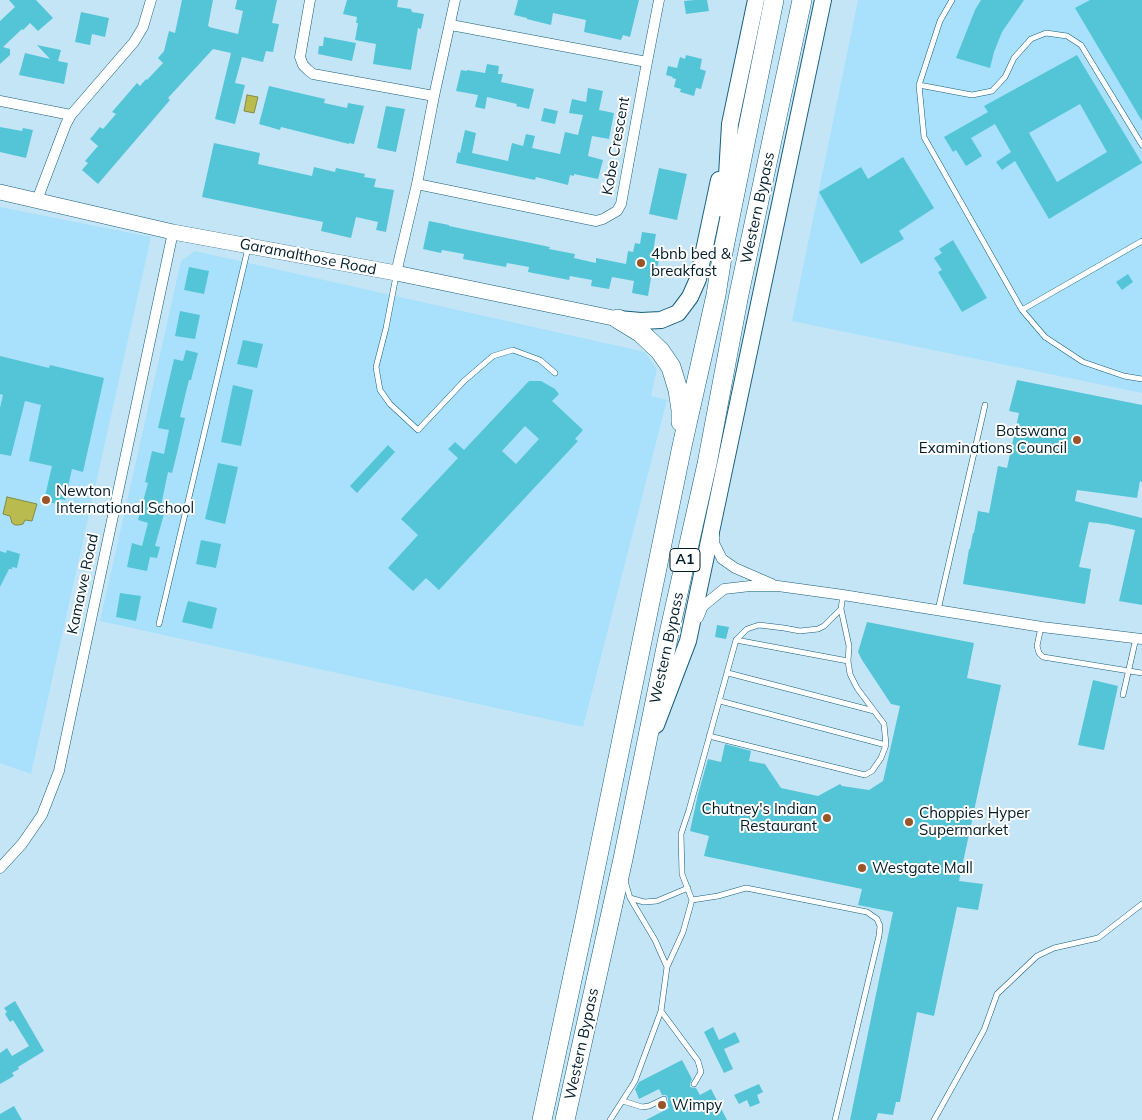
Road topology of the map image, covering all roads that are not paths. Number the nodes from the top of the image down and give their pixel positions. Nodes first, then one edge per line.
1 (151, 0) edge
2 (310, 0) edge
3 (455, 0) edge
4 (659, 0) edge
5 (756, 0) edge
6 (774, 0) edge
7 (802, 0) edge
8 (824, 0) edge
9 (952, 0) edge
10 (451, 25) junction
11 (646, 62) junction
12 (919, 85) junction
13 (434, 96) junction
14 (0, 101) edge
15 (71, 115) junction
16 (730, 124) junction
17 (1142, 145) edge
18 (417, 184) junction
19 (0, 192) edge
20 (37, 200) junction
21 (173, 232) junction
22 (1142, 241) edge
23 (249, 246) junction
24 (722, 257) junction
25 (396, 273) junction
26 (1022, 310) junction
27 (618, 319) junction
28 (555, 374) dead end
29 (1142, 379) edge
30 (985, 405) dead end
31 (682, 446) junction
32 (714, 519) junction
33 (778, 586) junction
34 (843, 595) junction
35 (841, 609) junction
36 (938, 610) junction
37 (158, 624) dead end
38 (1042, 627) junction
39 (1139, 638) edge
40 (736, 640) junction
41 (688, 641) junction
42 (848, 661) junction
43 (1129, 670) junction
44 (728, 673) junction
45 (1142, 673) edge
46 (1123, 695) dead end
47 (720, 702) junction
48 (874, 711) junction
49 (709, 736) junction
50 (886, 745) junction
51 (643, 762) junction
52 (623, 859) junction
53 (0, 868) edge
54 (688, 888) junction
55 (630, 898) junction
56 (692, 900) junction
57 (1142, 904) edge
58 (667, 967) junction
59 (661, 1011) junction
60 (694, 1084) dead end
61 (664, 1099) dead end
62 (623, 1101) junction
63 (542, 1120) edge
64 (565, 1120) edge
65 (610, 1120) edge
66 (835, 1120) edge
67 (934, 1120) edge

1 - 15 street
2 - 13 street
3 - 10 street
4 - 11 street, Kobe Crescent
5 - 16 main road
6 - 24 highway, Western Bypass / A1
7 - 51 highway, Western Bypass / A1
8 - 32 main road
9 - 12 lane
10 - 11 street
10 - 13 street
11 - 18 street, Kobe Crescent
12 - 17 lane
12 - 26 lane
13 - 18 street
14 - 15 street
15 - 20 street
16 - 24 main road
16 - 27 main road
18 - 25 street
19 - 20 street, Garamalthose Road
20 - 21 street, Garamalthose Road
21 - 23 street, Garamalthose Road
21 - 53 street, Kamawe Road
22 - 26 lane
23 - 25 street, Garamalthose Road
23 - 37 lane
24 - 31 highway, Western Bypass / A1
25 - 27 street, Garamalthose Road
25 - 28 lane
26 - 29 lane
27 - 31 highway
30 - 36 lane
31 - 63 highway, Western Bypass / A1
32 - 33 street
32 - 41 main road
33 - 34 street
33 - 41 street
34 - 35 lane
34 - 36 street
35 - 40 lane
35 - 42 lane
36 - 38 street
38 - 39 street
38 - 43 lane
39 - 43 lane
40 - 42 lane
40 - 44 lane
41 - 51 main road
42 - 48 lane
43 - 45 lane
43 - 46 lane
44 - 47 lane
44 - 48 lane
47 - 49 lane
47 - 50 lane
48 - 50 lane
49 - 50 lane
49 - 54 lane
51 - 52 highway, Western Bypass / A1
52 - 55 lane
52 - 64 highway, Western Bypass / A1
54 - 55 lane
54 - 56 lane
55 - 58 lane
56 - 58 lane
56 - 66 lane
57 - 67 lane
58 - 59 lane
59 - 60 lane
59 - 62 lane
61 - 62 lane
62 - 65 lane

